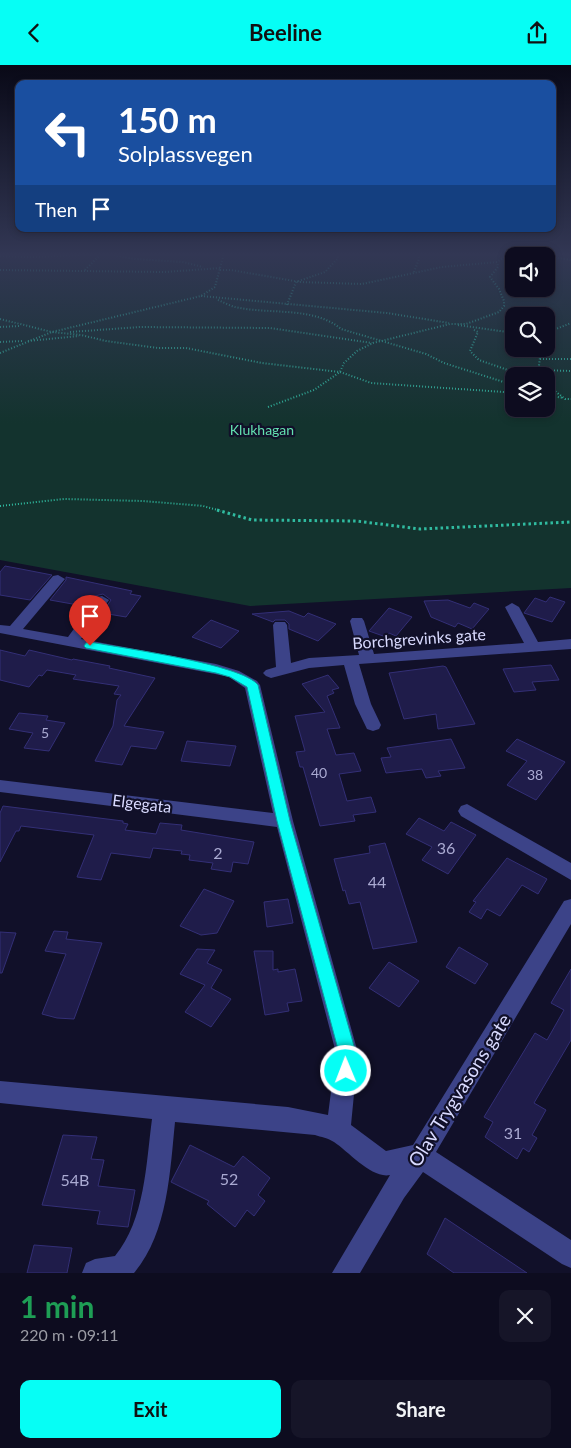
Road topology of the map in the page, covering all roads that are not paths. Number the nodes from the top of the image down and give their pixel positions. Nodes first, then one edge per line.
1 (58, 579) dead end
2 (102, 600) dead end
3 (512, 607) dead end
4 (357, 621) dead end
5 (280, 625) dead end
6 (6, 631) edge
7 (71, 643) junction
8 (571, 644) edge
9 (533, 647) junction
10 (368, 659) junction
11 (350, 660) junction
12 (373, 725) dead end
13 (0, 786) edge
14 (467, 811) dead end
15 (284, 821) junction
16 (571, 873) edge
17 (571, 907) edge
18 (0, 1092) edge
19 (165, 1109) junction
20 (338, 1130) junction
21 (420, 1156) junction
22 (571, 1255) edge
23 (95, 1272) edge
24 (346, 1273) edge

1 - 6 street
2 - 7 street
3 - 9 street
4 - 10 street
5 - 11 street, Borchgrevinks gate
6 - 7 street
7 - 15 street
8 - 9 street, Borchgrevinks gate
9 - 10 street, Borchgrevinks gate
10 - 11 street, Borchgrevinks gate
11 - 12 street
13 - 15 street, Elgegata
14 - 16 street
15 - 20 street
17 - 21 street, Olav Trygvasons gate
18 - 19 street
19 - 20 street
19 - 23 street
20 - 21 street
21 - 22 street
21 - 24 street, Olav Trygvasons gate

